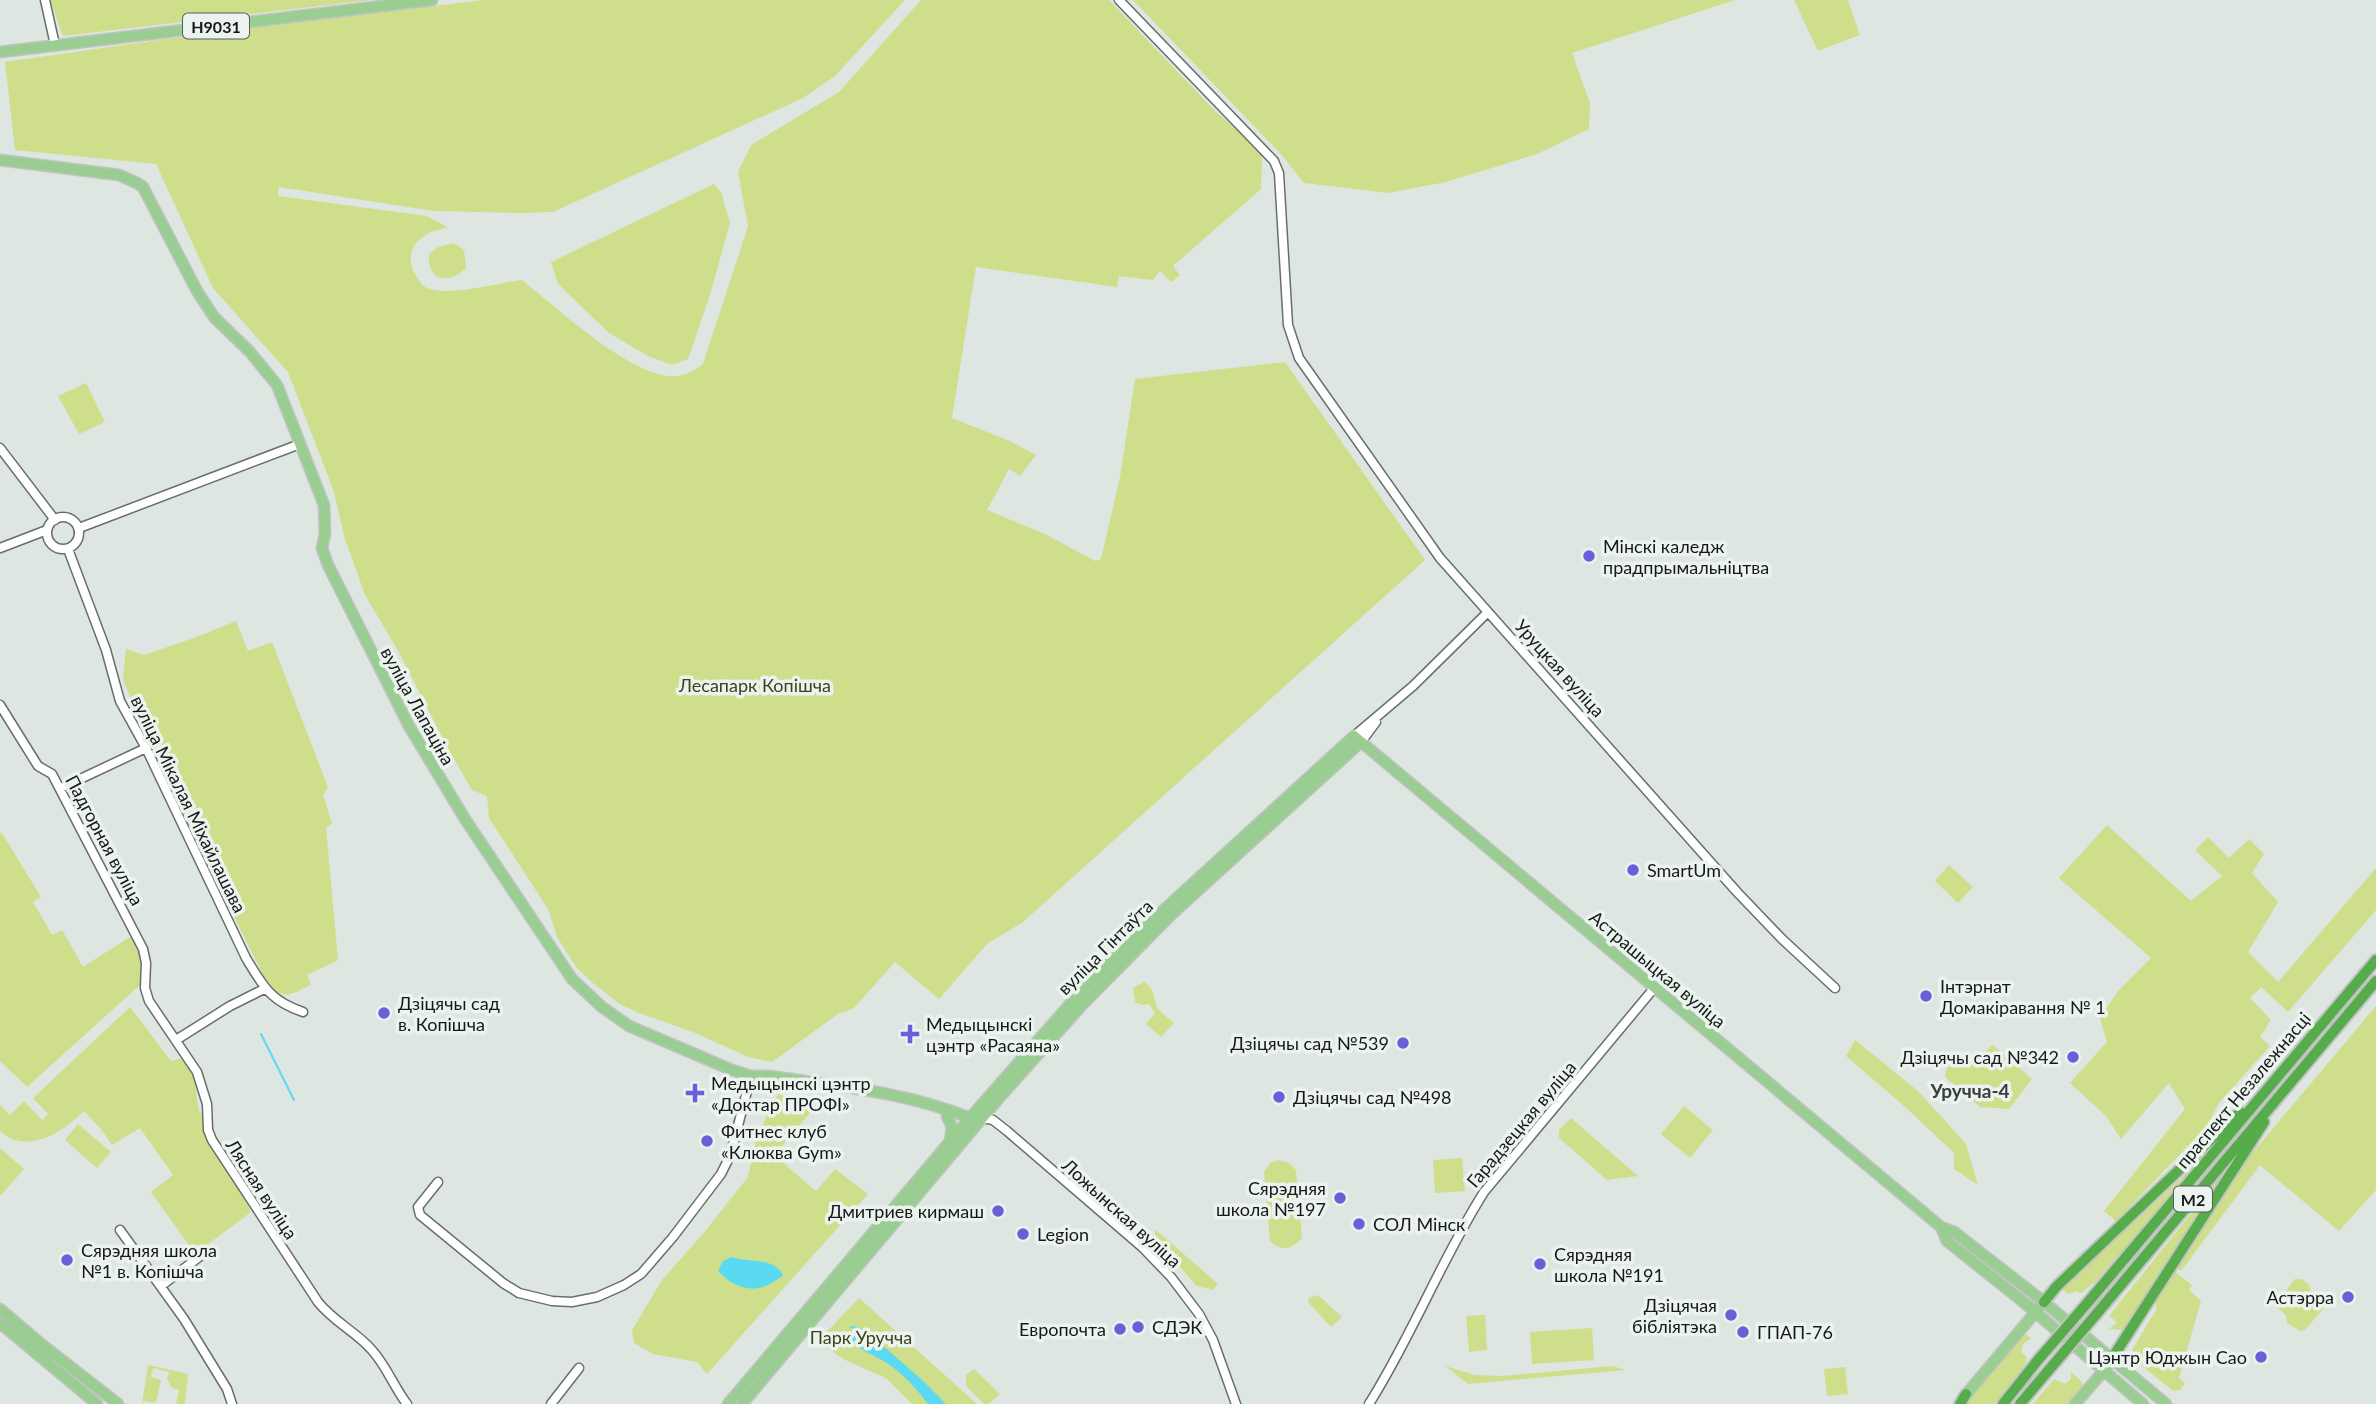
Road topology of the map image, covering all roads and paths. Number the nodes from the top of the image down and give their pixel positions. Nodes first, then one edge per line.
1 (45, 0) edge
2 (432, 0) edge
3 (1119, 0) edge
4 (55, 46) junction
5 (0, 52) edge
6 (0, 160) edge
7 (300, 444) junction
8 (0, 448) edge
9 (55, 520) junction
10 (79, 528) junction
11 (47, 530) junction
12 (0, 548) edge
13 (68, 549) junction
14 (1488, 612) junction
15 (0, 705) edge
16 (1357, 739) junction
17 (146, 748) junction
18 (61, 789) junction
19 (2376, 960) edge
20 (146, 964) joint
21 (2376, 981) edge
22 (1655, 987) junction
23 (1835, 988) dead end
24 (264, 989) junction
25 (303, 1012) dead end
26 (176, 1040) junction
27 (751, 1076) junction
28 (2275, 1080) junction
29 (2287, 1087) junction
30 (947, 1116) junction
31 (970, 1118) junction
32 (982, 1118) junction
33 (950, 1143) junction
34 (438, 1182) dead end
35 (1941, 1227) junction
36 (120, 1230) dead end
37 (203, 1254) dead end
38 (161, 1286) junction
39 (2044, 1302) junction
40 (0, 1309) edge
41 (2036, 1312) junction
42 (0, 1323) edge
43 (2111, 1360) junction
44 (579, 1368) dead end
45 (2104, 1371) junction
46 (1966, 1394) joint
47 (97, 1404) edge
48 (118, 1404) edge
49 (232, 1404) edge
50 (407, 1404) edge
51 (551, 1404) edge
52 (728, 1404) edge
53 (742, 1404) edge
54 (1236, 1404) edge
55 (1369, 1404) edge
56 (1959, 1404) edge
57 (2003, 1404) edge
58 (2020, 1404) edge
59 (2075, 1404) edge
60 (2143, 1404) edge
61 (2166, 1404) edge

1 - 4 street
2 - 4 main road, Н9031
3 - 14 street, Уруцкая вуліца
4 - 5 main road, Н9031
6 - 7 main road, вуліца Лапаціна
7 - 10 street
7 - 27 main road, вуліца Лапаціна
8 - 9 street
9 - 10 street
9 - 11 street
10 - 13 street
11 - 12 street
11 - 13 street
13 - 17 street, вуліца Мікалая Міхайлашава
14 - 16 street
14 - 23 street, Уруцкая вуліца
15 - 18 street, Падгорная вуліца
16 - 22 main road, Астрашыцкая вуліца
16 - 31 main road, вуліца Гінтаўта
16 - 32 main road, вуліца Гінтаўта
17 - 18 street
17 - 24 street, вуліца Мікалая Міхайлашава
18 - 20 street, Падгорная вуліца
19 - 28 highway, праспект Незалежнасці / М2
20 - 26 street, Лясная вуліца
21 - 29 highway, праспект Незалежнасці / М2
22 - 35 main road, Астрашыцкая вуліца
22 - 55 street, Гарадзецкая вуліца
24 - 25 street
24 - 26 street
26 - 50 street, Лясная вуліца
27 - 30 main road
27 - 31 main road, вуліца Лапаціна
27 - 34 street
28 - 39 highway
28 - 57 highway, праспект Незалежнасці / М2, bridge
29 - 43 highway
29 - 58 highway, праспект Незалежнасці / М2, bridge
30 - 31 main road
30 - 33 main road
31 - 32 main road, Ложынская вуліца
31 - 33 main road, вуліца Гінтаўта
32 - 53 main road, вуліца Гінтаўта
32 - 54 street, Ложынская вуліца
33 - 52 main road, вуліца Гінтаўта
35 - 39 main road, Астрашыцкая вуліца
35 - 41 main road, Астрашыцкая вуліца
36 - 38 street
37 - 38 street
38 - 49 street
39 - 41 main road
39 - 43 main road, Астрашыцкая вуліца
40 - 48 main road
41 - 45 main road, Астрашыцкая вуліца
41 - 46 main road
42 - 47 main road
43 - 45 main road
43 - 61 main road, Астрашыцкая вуліца
44 - 51 street
45 - 59 main road
45 - 60 main road, Астрашыцкая вуліца
46 - 56 highway

